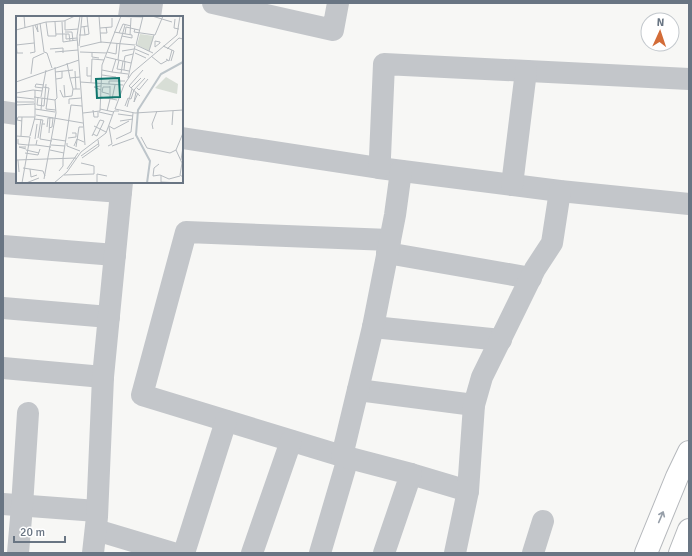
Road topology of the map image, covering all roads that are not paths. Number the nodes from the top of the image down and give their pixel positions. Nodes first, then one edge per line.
1 (131, 3) edge
2 (152, 3) edge
3 (214, 3) edge
4 (338, 3) edge
5 (129, 16) edge
6 (150, 16) edge
7 (526, 71) junction
8 (689, 79) edge
9 (3, 112) edge
10 (16, 114) edge
11 (183, 138) edge
12 (379, 168) junction
13 (401, 171) junction
14 (3, 183) edge
15 (512, 185) junction
16 (122, 187) edge
17 (560, 192) junction
18 (689, 204) edge
19 (3, 246) edge
20 (389, 247) junction
21 (115, 255) junction
22 (531, 278) junction
23 (3, 308) edge
24 (109, 318) junction
25 (373, 327) junction
26 (501, 340) junction
27 (3, 368) edge
28 (103, 377) junction
29 (358, 390) junction
30 (474, 406) junction
31 (28, 412) dead end
32 (226, 421) junction
33 (291, 441) junction
34 (689, 452) edge
35 (345, 457) junction
36 (411, 474) junction
37 (468, 491) junction
38 (12, 505) edge
39 (96, 521) junction
40 (543, 521) dead end
41 (689, 530) edge
42 (18, 553) edge
43 (93, 553) edge
44 (173, 553) edge
45 (184, 553) edge
46 (252, 553) edge
47 (320, 553) edge
48 (384, 553) edge
49 (455, 553) edge
50 (534, 553) edge
51 (646, 553) edge
52 (680, 553) edge

1 - 5 street
2 - 6 street
3 - 4 street
7 - 8 street
7 - 12 street
7 - 15 street
9 - 10 street
11 - 12 street
12 - 13 street
13 - 15 street
13 - 20 street
14 - 16 street
15 - 17 street
16 - 21 street
17 - 18 street
17 - 22 street
19 - 21 street
20 - 22 street
20 - 25 street
20 - 32 street
21 - 24 street
22 - 26 street
23 - 24 street
24 - 28 street
25 - 26 street
25 - 29 street
26 - 30 street
27 - 28 street
28 - 39 street
29 - 30 street
29 - 35 street
30 - 37 street
31 - 38 street
32 - 33 street
32 - 45 street
33 - 35 street
33 - 46 street
51 -> 34 main road
35 - 36 street
35 - 47 street
36 - 37 street
36 - 48 street
37 - 49 street
38 - 39 street
38 - 42 street
39 - 43 street
39 - 44 street
40 - 50 street
41 - 52 main road

